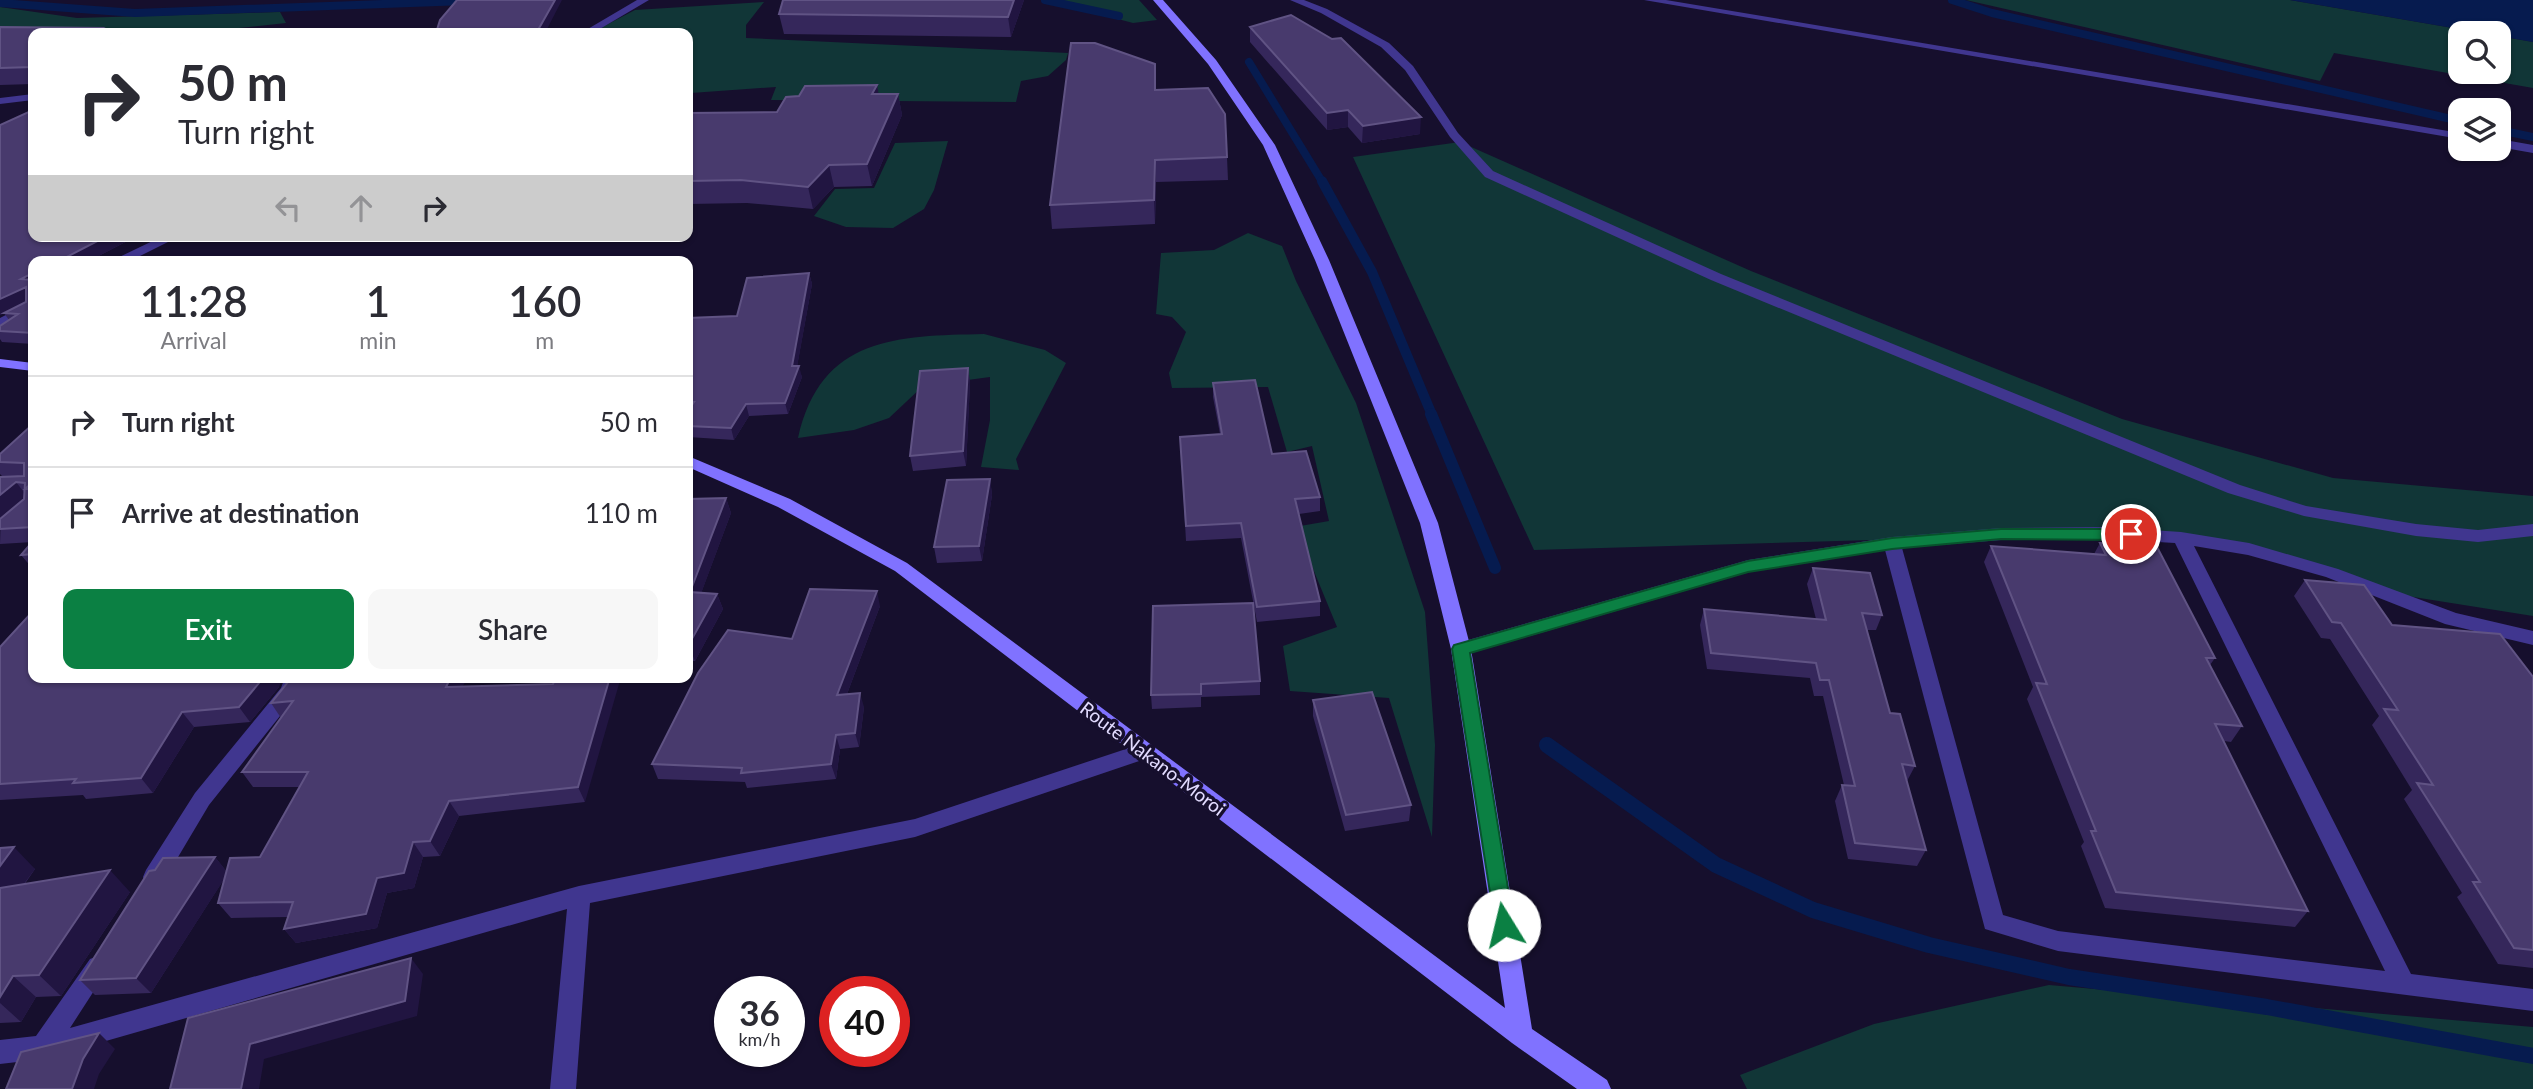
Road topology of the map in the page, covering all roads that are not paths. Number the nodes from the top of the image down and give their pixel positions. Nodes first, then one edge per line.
1 (643, 0) edge
2 (1158, 0) edge
3 (1295, 0) edge
4 (1649, 0) edge
5 (595, 28) edge
6 (28, 98) edge
7 (0, 101) edge
8 (2448, 134) edge
9 (2511, 145) edge
10 (2533, 149) edge
11 (161, 242) edge
12 (129, 256) edge
13 (28, 309) edge
14 (0, 324) edge
15 (0, 363) edge
16 (28, 367) edge
17 (693, 463) edge
18 (2533, 530) edge
19 (2181, 538) junction
20 (1892, 543) junction
21 (2533, 638) edge
22 (1461, 649) junction
23 (292, 683) edge
24 (1144, 751) junction
25 (579, 896) junction
26 (140, 901) edge
27 (112, 946) edge
28 (2404, 984) junction
29 (2533, 1000) edge
30 (1521, 1035) junction
31 (43, 1047) junction
32 (0, 1052) edge
33 (563, 1089) edge
34 (1598, 1089) edge

1 - 5 street
2 - 22 street
3 - 18 street
4 - 8 street
6 - 7 street
9 - 10 street
11 - 12 street
13 - 14 street
15 - 16 street
17 - 24 street, Route Nakano-Moroi
19 - 20 street
19 - 21 street
19 - 28 street
20 - 22 street
20 - 28 street
22 - 30 street
23 - 26 street
24 - 25 street
24 - 30 street, Route Nakano-Moroi
25 - 31 street
25 - 33 street
27 - 31 street
28 - 29 street
30 - 34 street, Route Nakano-Moroi
31 - 32 street

